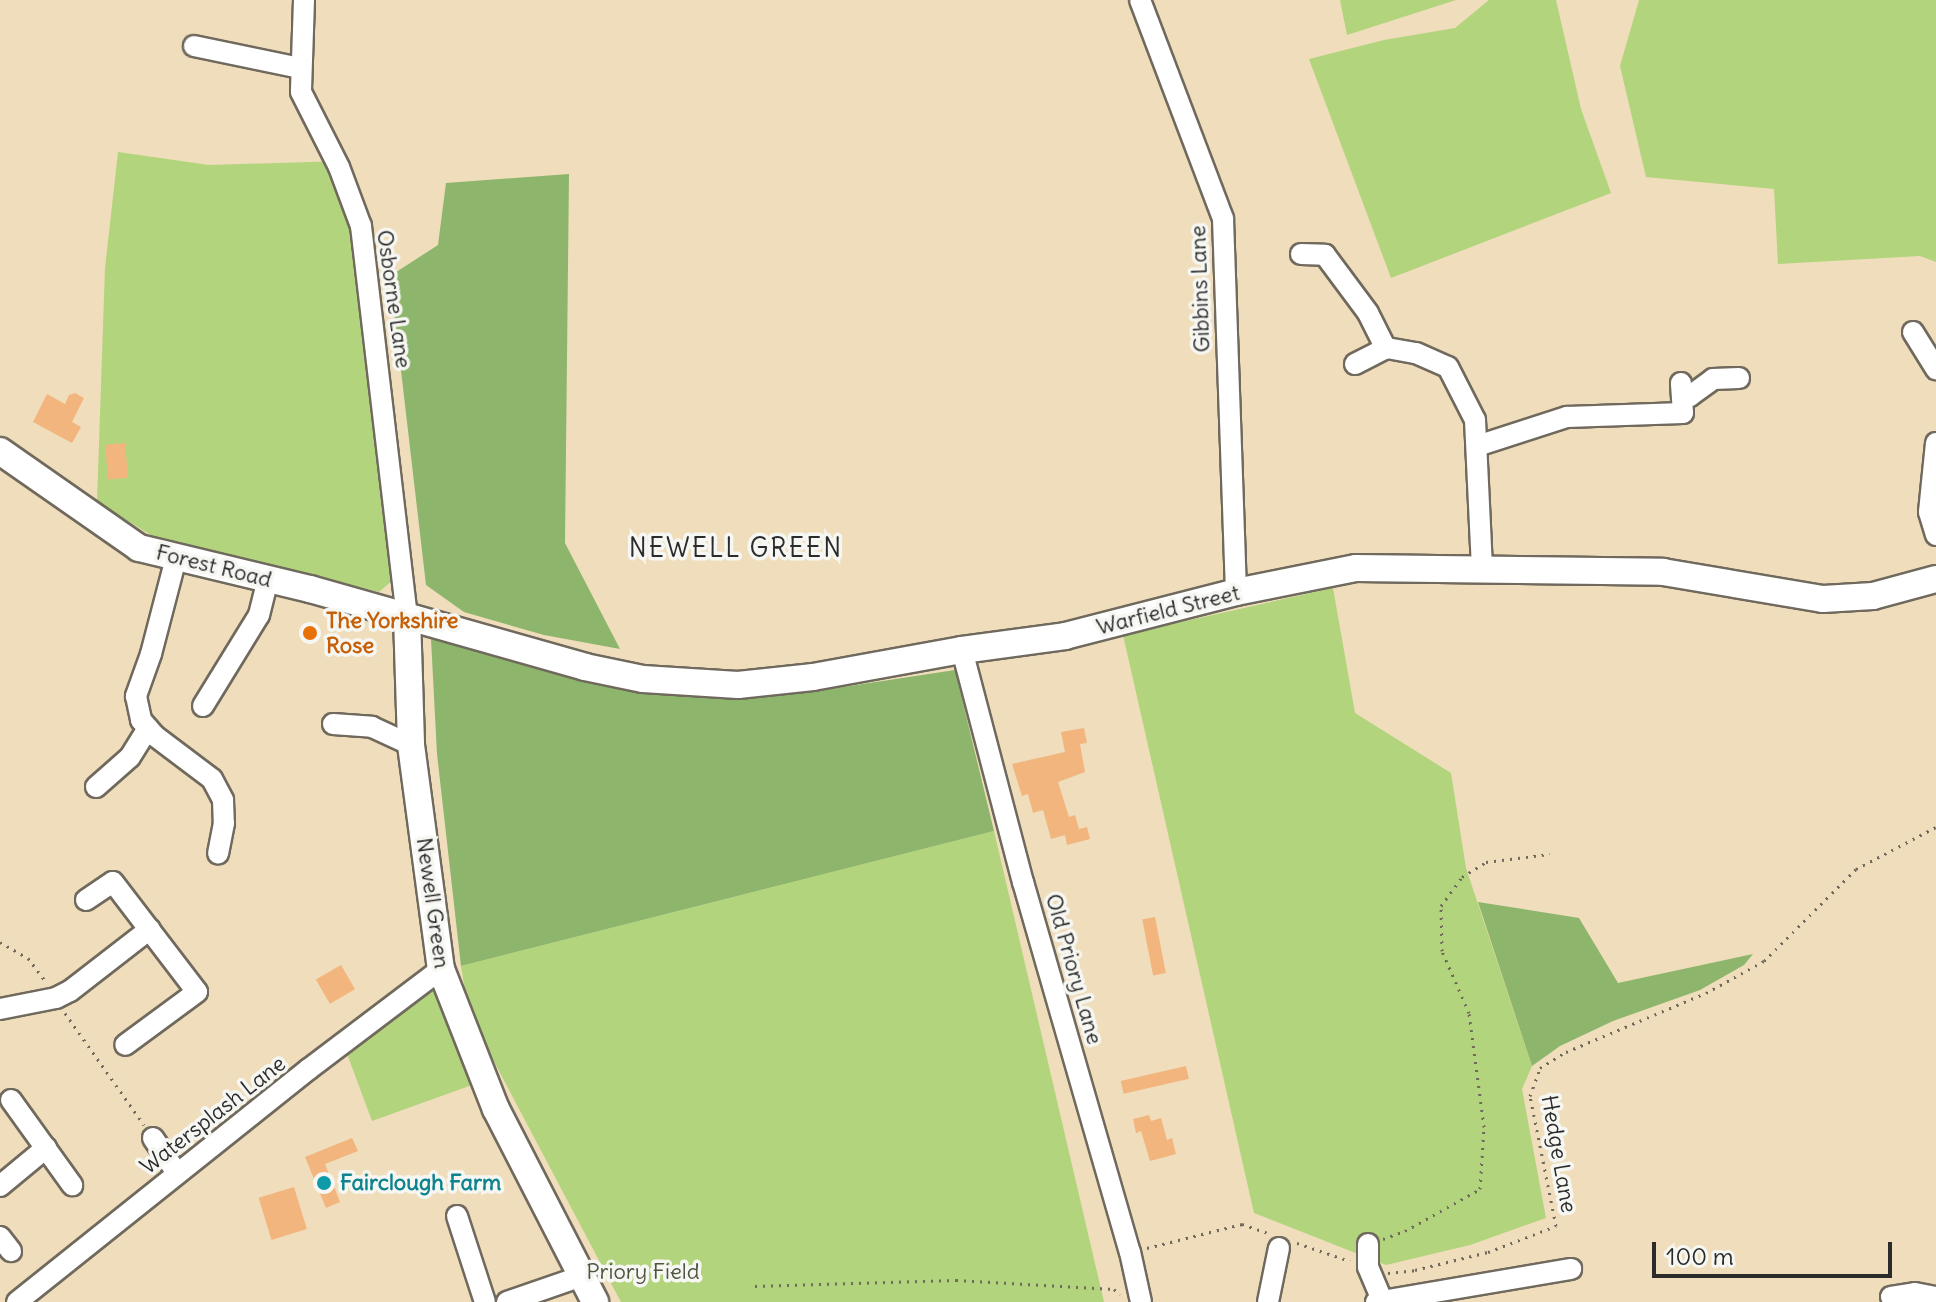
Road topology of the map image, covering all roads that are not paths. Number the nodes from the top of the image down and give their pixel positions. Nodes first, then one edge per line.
1 (304, 0) edge
2 (1140, 0) edge
3 (194, 46) dead end
4 (300, 68) junction
5 (1301, 254) dead end
6 (1913, 332) dead end
7 (1386, 349) junction
8 (1355, 364) dead end
9 (1936, 369) edge
10 (1739, 378) dead end
11 (1936, 443) edge
12 (1477, 446) junction
13 (0, 451) edge
14 (1936, 535) edge
15 (176, 558) junction
16 (1482, 567) junction
17 (268, 579) junction
18 (1936, 579) edge
19 (1236, 592) junction
20 (407, 616) junction
21 (962, 650) junction
22 (203, 706) dead end
23 (333, 724) dead end
24 (148, 728) junction
25 (411, 745) junction
26 (96, 787) dead end
27 (218, 853) dead end
28 (86, 900) dead end
29 (150, 929) junction
30 (441, 969) junction
31 (0, 1009) edge
32 (125, 1045) dead end
33 (11, 1100) dead end
34 (153, 1138) road end
35 (46, 1148) junction
36 (177, 1173) junction
37 (72, 1185) dead end
38 (0, 1186) edge
39 (457, 1216) dead end
40 (1284, 1242) road end
41 (1368, 1244) road end
42 (1571, 1269) dead end
43 (582, 1276) junction
44 (1891, 1297) dead end
45 (1936, 1297) edge
46 (1131, 1299) edge
47 (1378, 1300) edge
48 (17, 1302) edge
49 (485, 1302) edge
50 (507, 1302) edge
51 (595, 1302) edge
52 (1268, 1302) edge

1 - 4 street, Osborne Lane
2 - 19 street, Gibbins Lane
3 - 4 street
4 - 20 street, Osborne Lane
5 - 7 street
6 - 9 street
7 - 8 street
7 - 12 street
10 - 12 street
11 - 14 street
12 - 16 street
13 - 15 main road, Forest Road
15 - 17 main road, Forest Road
15 - 24 street
16 - 18 main road, Warfield Street
16 - 19 main road, Warfield Street
17 - 20 main road, Forest Road
17 - 22 street
19 - 21 main road, Warfield Street
20 - 21 main road, Warfield Street
20 - 25 main road, Newell Green
21 - 46 street, Old Priory Lane
23 - 25 street
24 - 26 street
24 - 27 street
25 - 30 main road, Newell Green
28 - 29 street
29 - 31 street
29 - 32 street
30 - 36 street, Watersplash Lane
30 - 43 main road, Newell Green
33 - 35 street
34 - 36 street
35 - 37 street
35 - 38 street
36 - 48 street, Watersplash Lane
39 - 49 street
40 - 52 street
41 - 47 street
42 - 47 street
43 - 50 street
43 - 51 main road, Newell Green
44 - 45 street

